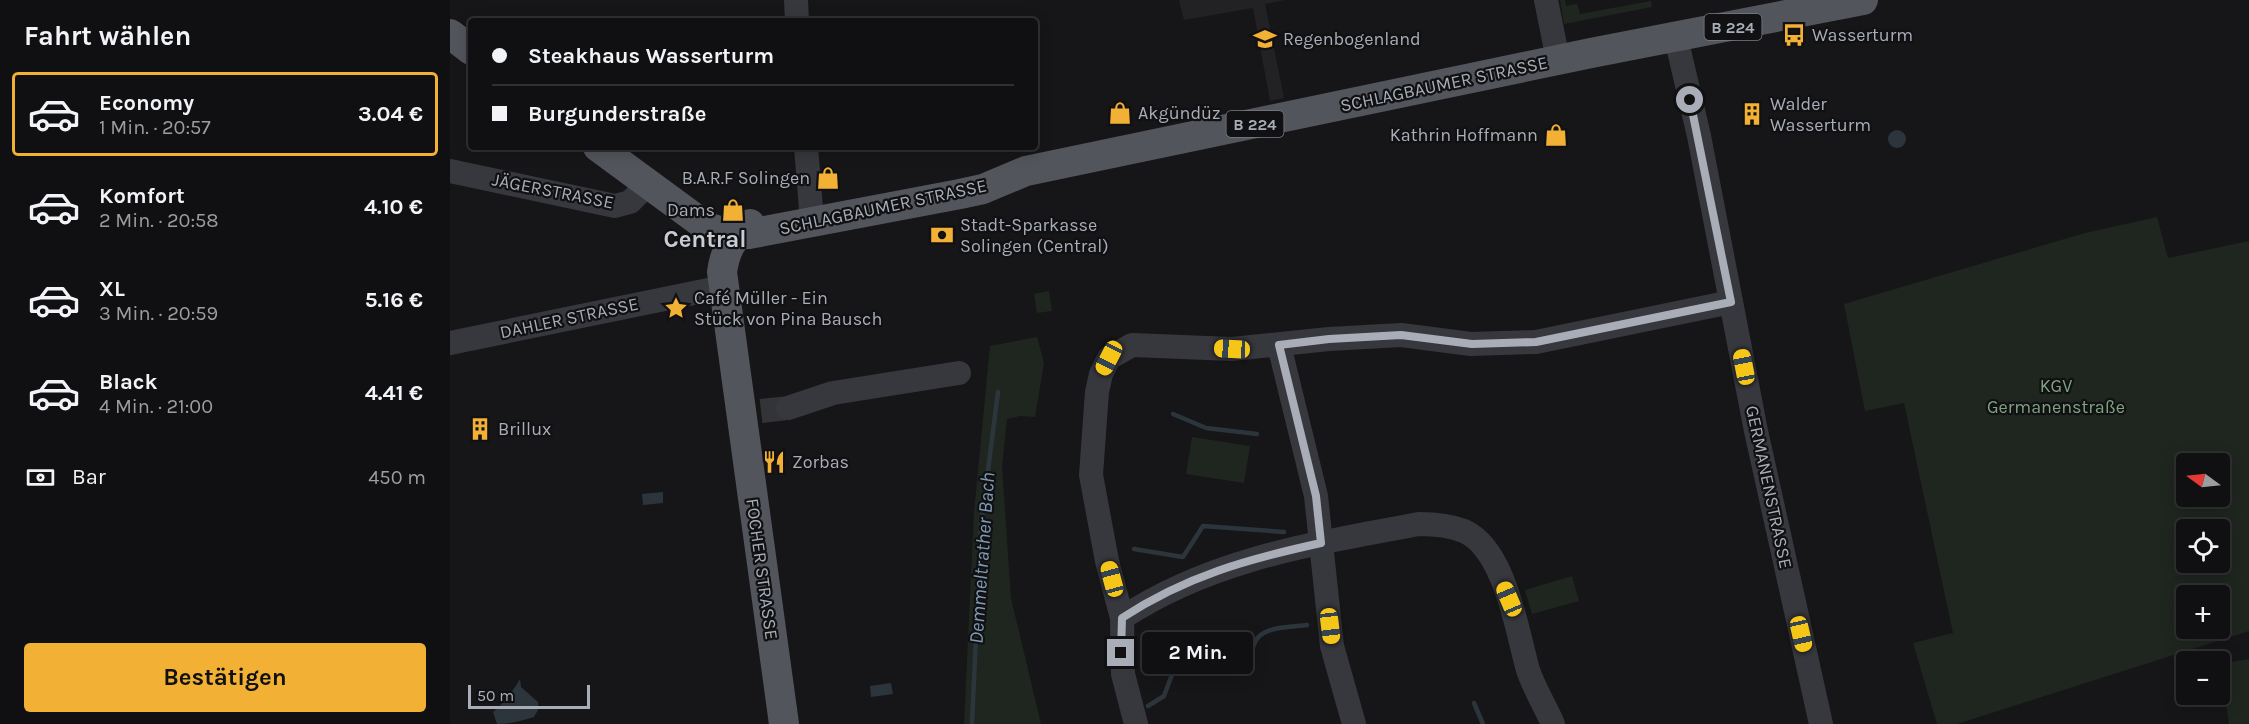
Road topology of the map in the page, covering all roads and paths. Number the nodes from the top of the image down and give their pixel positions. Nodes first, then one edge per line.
1 (796, 0) edge
2 (1546, 0) edge
3 (1863, 0) edge
4 (797, 18) edge
5 (450, 34) edge
6 (1677, 38) junction
7 (468, 48) edge
8 (1558, 60) junction
9 (602, 150) edge
10 (806, 150) edge
11 (450, 171) edge
12 (1026, 171) junction
13 (648, 184) junction
14 (810, 197) junction
15 (763, 218) junction
16 (694, 219) junction
17 (738, 234) junction
18 (722, 280) junction
19 (1731, 302) junction
20 (450, 343) edge
21 (1279, 345) junction
22 (959, 373) dead end
23 (788, 408) tunnel mouth
24 (1321, 543) junction
25 (1122, 618) junction
26 (784, 724) edge
27 (1136, 724) edge
28 (1354, 724) edge
29 (1553, 724) edge
30 (1821, 724) edge

1 - 4 street
2 - 8 street
3 - 6 main road, SCHLAGBAUMER STRASSE / B 224
5 - 7 main road
6 - 8 main road, SCHLAGBAUMER STRASSE / B 224
6 - 19 street, GERMANENSTRASSE
8 - 12 main road, SCHLAGBAUMER STRASSE / B 224
9 - 13 main road, B 224
10 - 14 street
11 - 13 street, JÄGERSTRASSE
12 - 14 main road, SCHLAGBAUMER STRASSE / B 224
12 - 17 main road, SCHLAGBAUMER STRASSE / B 224
13 - 16 main road, B 224
14 - 15 main road, SCHLAGBAUMER STRASSE / B 224
15 - 16 main road, SCHLAGBAUMER STRASSE / B 224
15 - 17 main road, SCHLAGBAUMER STRASSE / B 224
16 - 17 main road, SCHLAGBAUMER STRASSE / B 224
16 - 18 main road, FOCHER STRASSE
17 - 18 main road, FOCHER STRASSE
18 - 20 street, DAHLER STRASSE
18 - 26 main road, FOCHER STRASSE
19 - 21 street
19 - 30 street, GERMANENSTRASSE
21 - 24 street
21 - 25 street
22 - 23 street
24 - 25 street
24 - 28 street
24 - 29 street
25 - 27 street

